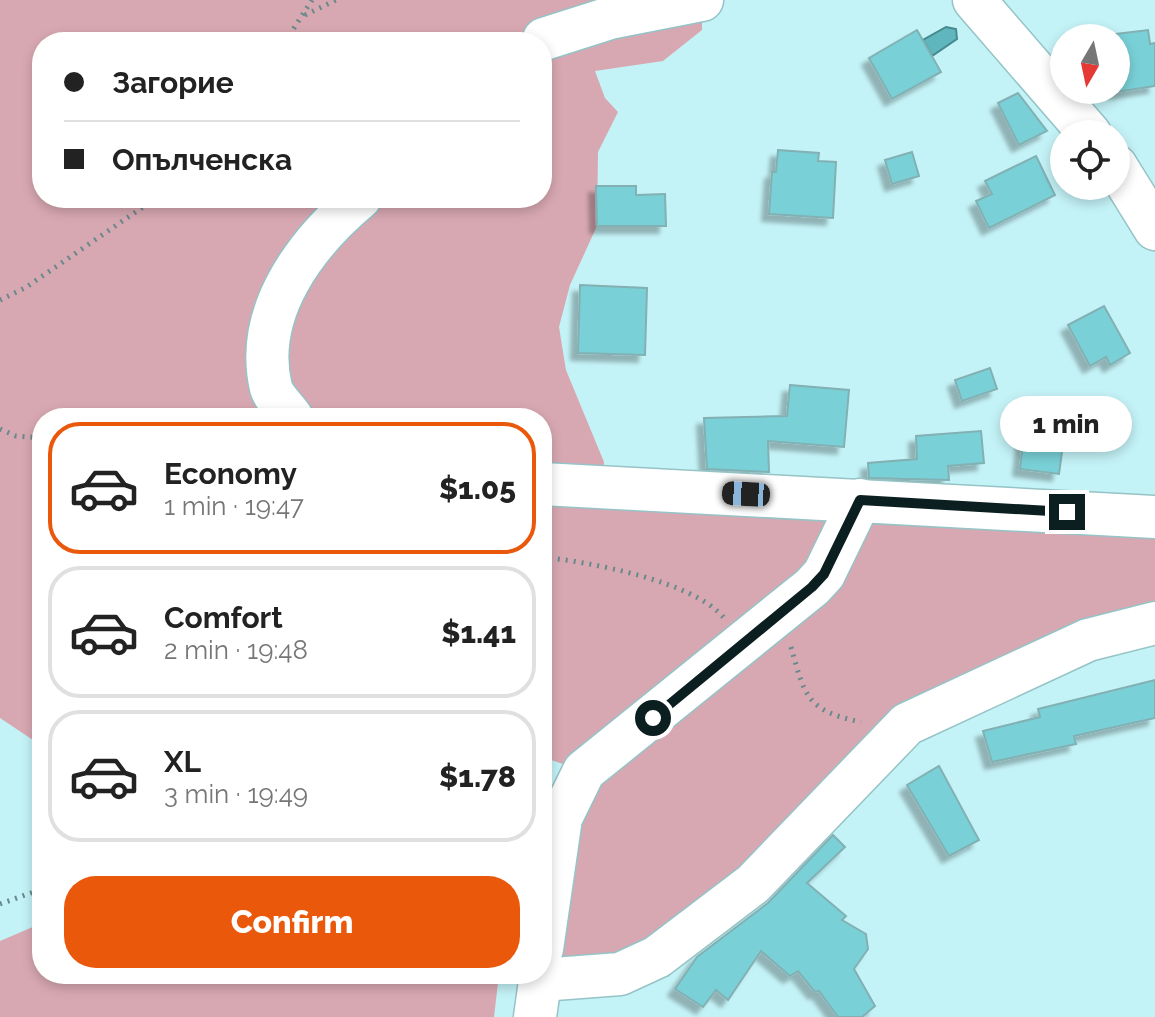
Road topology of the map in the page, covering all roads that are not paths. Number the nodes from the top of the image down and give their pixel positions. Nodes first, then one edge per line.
1 (583, 0) edge
2 (702, 0) edge
3 (974, 0) edge
4 (550, 32) edge
5 (552, 37) edge
6 (1078, 120) edge
7 (1130, 189) edge
8 (348, 208) edge
9 (1155, 229) edge
10 (285, 408) edge
11 (552, 485) edge
12 (860, 500) junction
13 (1155, 517) edge
14 (1155, 623) edge
15 (552, 887) edge
16 (552, 979) edge

1 - 4 street
2 - 5 street
3 - 6 street
7 - 9 street
8 - 10 street
11 - 12 street
12 - 13 street
12 - 15 street
14 - 16 street

